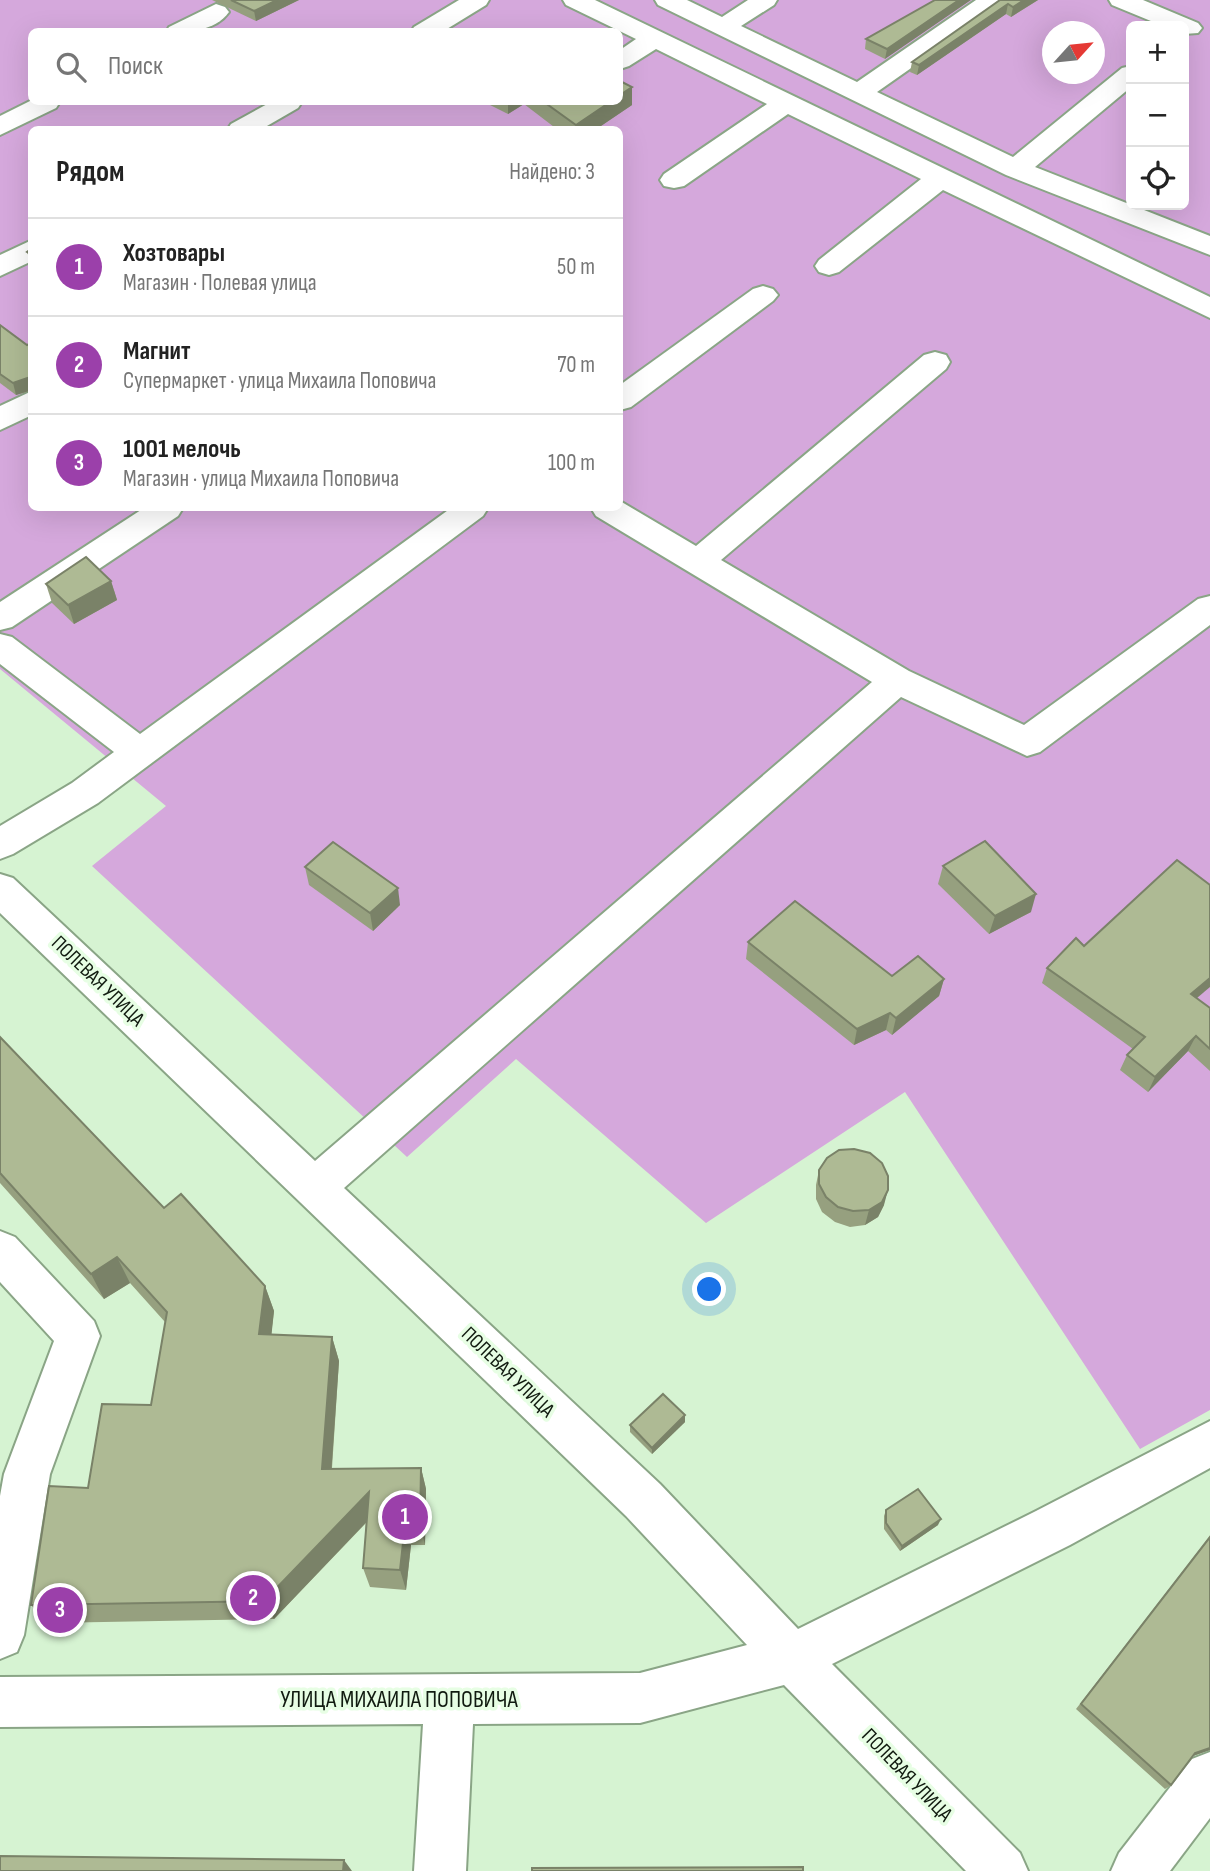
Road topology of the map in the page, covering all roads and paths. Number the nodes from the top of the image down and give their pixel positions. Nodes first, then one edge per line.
1 (477, 0) edge
2 (575, 0) edge
3 (667, 0) edge
4 (765, 0) edge
5 (992, 0) edge
6 (1121, 0) edge
7 (1210, 11) edge
8 (215, 12) dead end
9 (1166, 21) edge
10 (723, 27) junction
11 (185, 28) edge
12 (430, 28) edge
13 (1189, 28) edge
14 (654, 38) junction
15 (623, 59) edge
16 (1126, 78) edge
17 (858, 93) junction
18 (786, 103) junction
19 (41, 105) edge
20 (284, 105) edge
21 (247, 126) edge
22 (0, 127) edge
23 (1016, 169) junction
24 (940, 178) junction
25 (674, 180) dead end
26 (1206, 239) edge
27 (28, 251) edge
28 (829, 266) dead end
29 (0, 267) edge
30 (762, 295) dead end
31 (1210, 309) edge
32 (935, 362) dead end
33 (623, 398) edge
34 (28, 403) edge
35 (0, 420) edge
36 (162, 511) edge
37 (468, 511) edge
38 (612, 511) edge
39 (698, 562) junction
40 (1210, 608) edge
41 (0, 618) edge
42 (0, 646) edge
43 (897, 680) junction
44 (139, 752) junction
45 (0, 844) edge
46 (0, 889) edge
47 (315, 1188) junction
48 (0, 1251) edge
49 (1210, 1443) edge
50 (0, 1635) edge
51 (792, 1658) junction
52 (449, 1699) junction
53 (0, 1702) edge
54 (1210, 1777) edge
55 (440, 1871) edge
56 (1002, 1871) edge
57 (1137, 1871) edge

1 - 12 street
2 - 14 street
3 - 10 street
4 - 10 street
5 - 17 street
6 - 9 street
7 - 13 street
8 - 11 street
10 - 17 street
14 - 15 street
14 - 18 street
16 - 23 street
17 - 23 street
18 - 24 street
18 - 25 street
19 - 22 street
20 - 21 street
23 - 26 street
24 - 28 street
24 - 31 street
27 - 29 street
30 - 33 street
32 - 39 street
34 - 35 street
36 - 41 street
37 - 44 street
38 - 39 street
39 - 43 street
40 - 43 street
42 - 44 street
43 - 47 street
44 - 45 street
46 - 47 street, ПОЛЕВАЯ УЛИЦА
47 - 51 street, ПОЛЕВАЯ УЛИЦА
48 - 50 street
49 - 51 street, УЛИЦА МИХАИЛА ПОПОВИЧА
51 - 52 street, УЛИЦА МИХАИЛА ПОПОВИЧА
51 - 56 street, ПОЛЕВАЯ УЛИЦА
52 - 53 street, УЛИЦА МИХАИЛА ПОПОВИЧА
52 - 55 street
54 - 57 street

